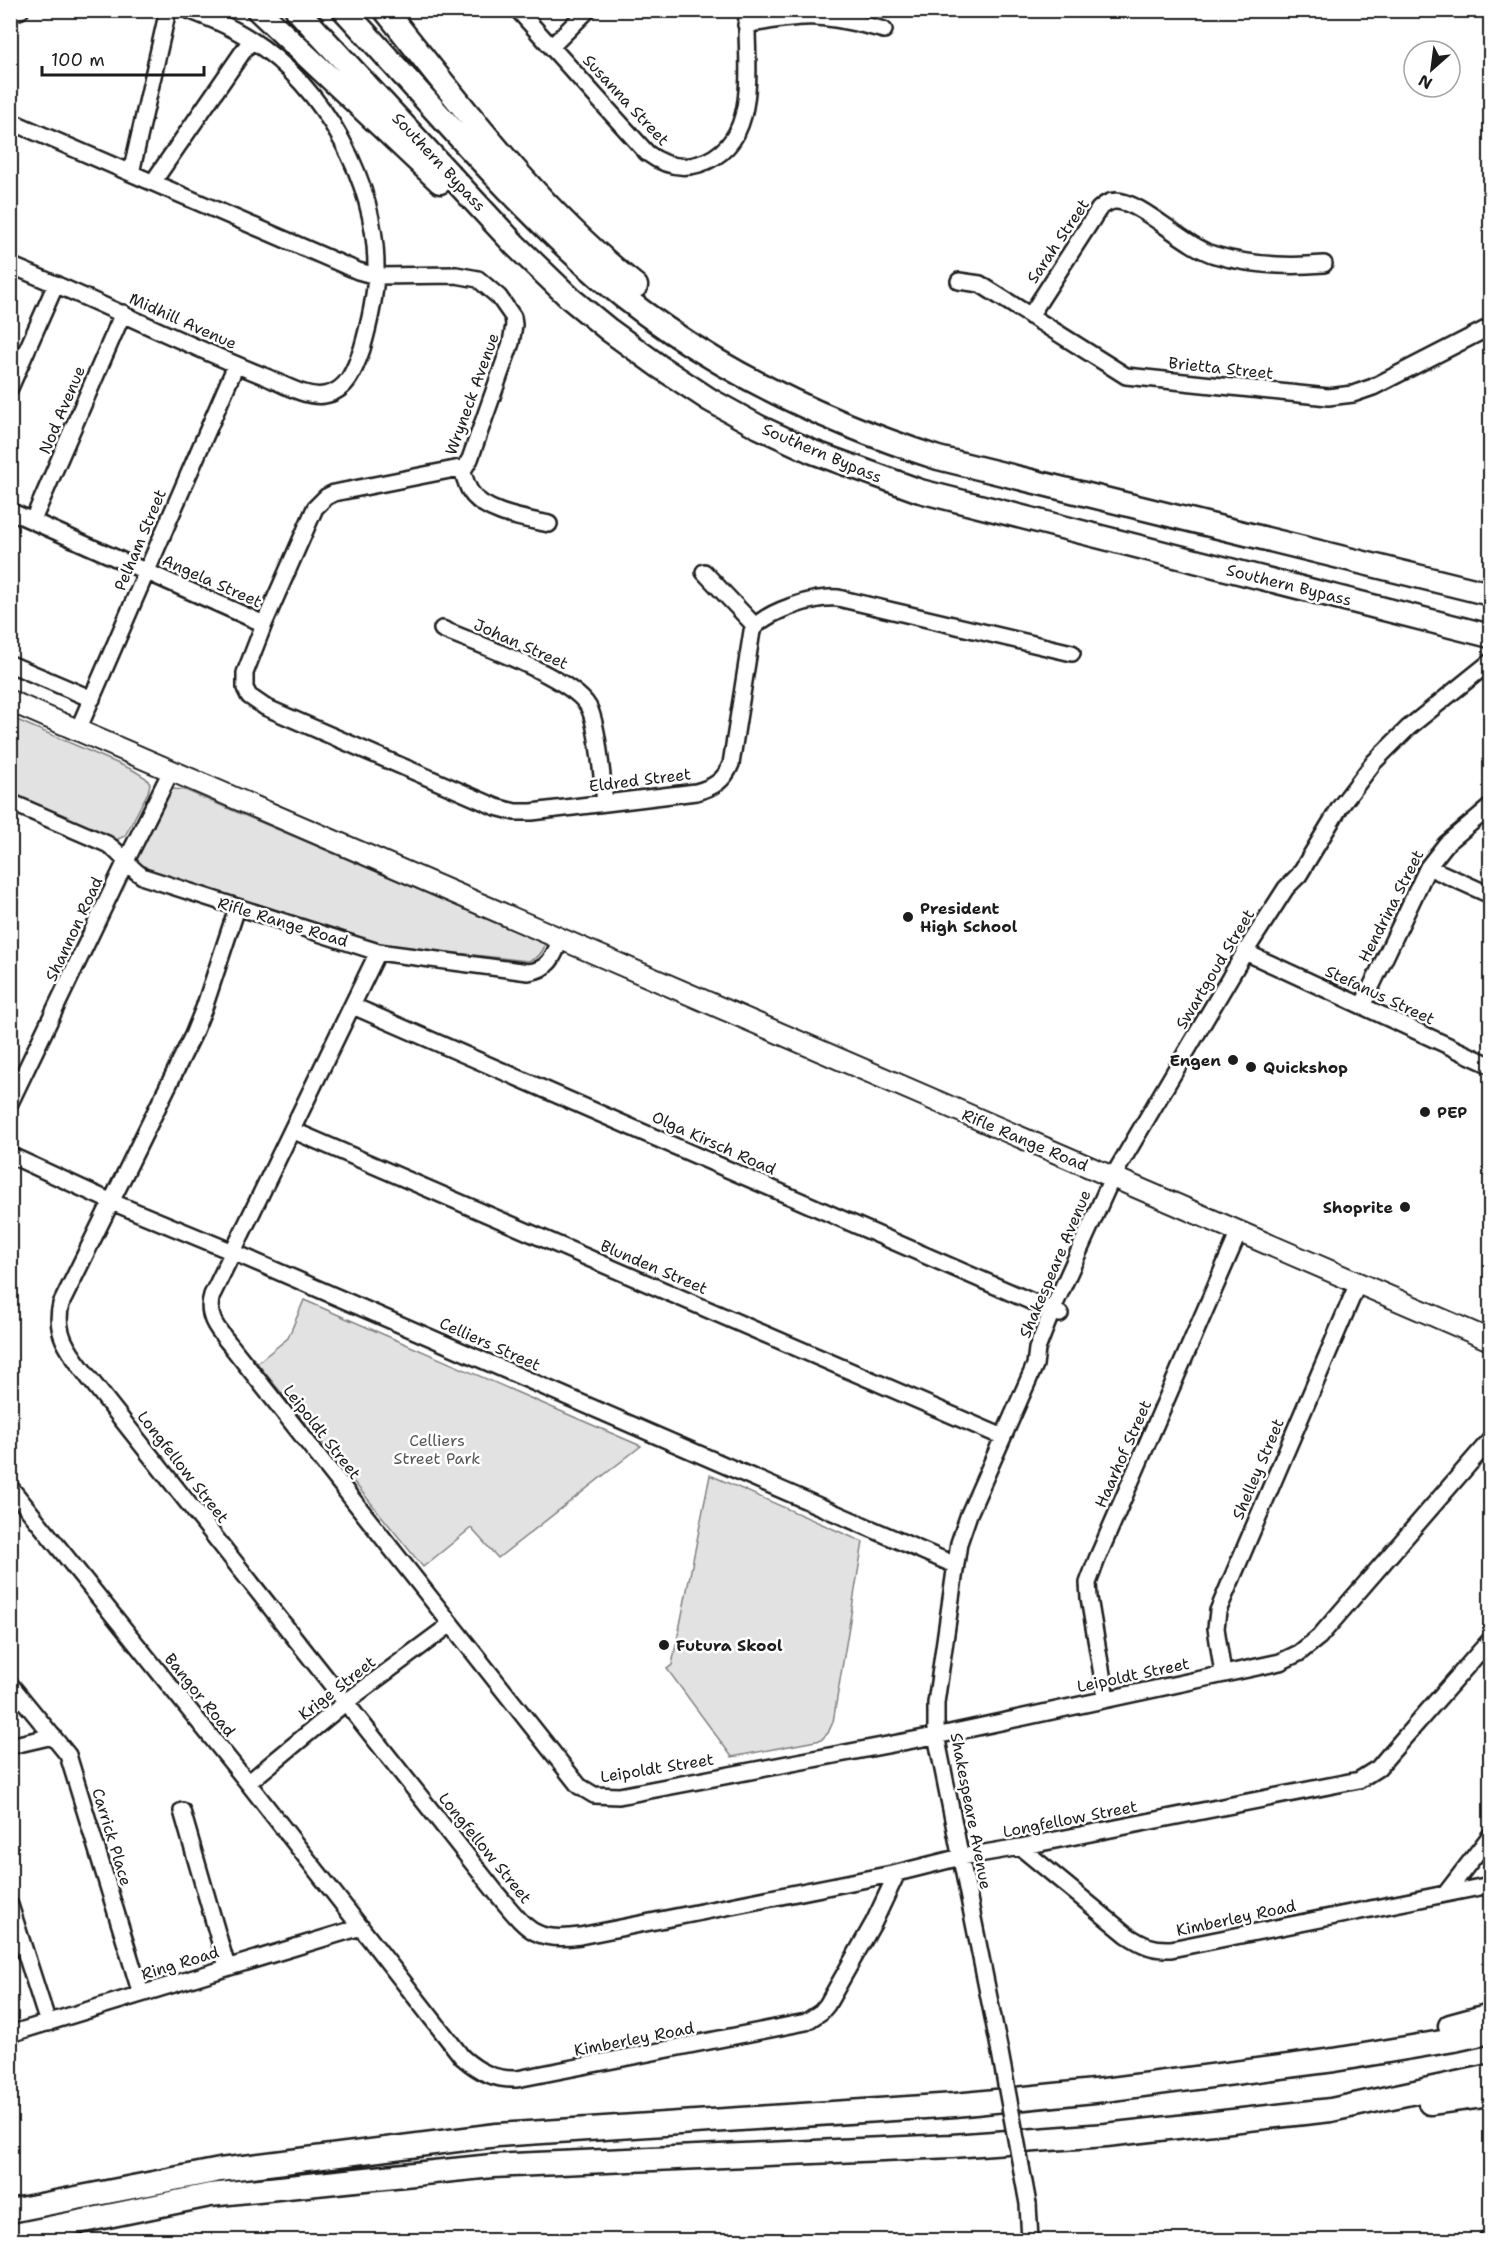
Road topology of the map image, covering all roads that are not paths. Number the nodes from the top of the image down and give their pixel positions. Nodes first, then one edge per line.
1 (21, 10) edge
2 (168, 10) edge
3 (188, 10) edge
4 (258, 10) edge
5 (297, 10) edge
6 (344, 10) edge
7 (385, 10) edge
8 (518, 10) edge
9 (588, 10) edge
10 (10, 14) edge
11 (746, 18) edge
12 (884, 30) dead end
13 (251, 40) junction
14 (552, 46) junction
15 (10, 121) edge
16 (131, 172) junction
17 (153, 182) junction
18 (515, 244) junction
19 (1324, 264) dead end
20 (10, 265) edge
21 (376, 276) junction
22 (959, 281) dead end
23 (56, 284) junction
24 (123, 313) junction
25 (1030, 316) junction
26 (1491, 327) edge
27 (236, 365) junction
28 (10, 388) edge
29 (786, 399) junction
30 (462, 469) junction
31 (10, 510) edge
32 (33, 520) junction
33 (549, 524) dead end
34 (146, 572) junction
35 (704, 572) dead end
36 (1491, 594) edge
37 (264, 624) junction
38 (754, 626) junction
39 (442, 629) dead end
40 (1491, 636) edge
41 (1072, 653) dead end
42 (1491, 662) edge
43 (10, 664) edge
44 (244, 688) joint
45 (92, 699) junction
46 (10, 701) edge
47 (78, 730) junction
48 (171, 771) junction
49 (10, 801) edge
50 (605, 802) junction
51 (1491, 807) edge
52 (126, 861) junction
53 (1428, 867) junction
54 (1491, 896) edge
55 (237, 908) junction
56 (561, 939) junction
57 (378, 952) junction
58 (1250, 955) junction
59 (353, 1006) junction
60 (1362, 1006) junction
61 (1491, 1065) edge
62 (10, 1103) edge
63 (292, 1130) junction
64 (10, 1155) edge
65 (1117, 1180) junction
66 (112, 1202) junction
67 (1239, 1232) junction
68 (233, 1252) junction
69 (1358, 1283) junction
70 (1056, 1312) junction
71 (1491, 1340) edge
72 (1003, 1437) junction
73 (1491, 1440) edge
74 (10, 1487) edge
75 (955, 1565) junction
76 (451, 1623) junction
77 (1491, 1640) edge
78 (1223, 1674) junction
79 (10, 1684) edge
80 (1106, 1698) junction
81 (346, 1702) junction
82 (936, 1735) junction
83 (53, 1736) junction
84 (10, 1746) edge
85 (248, 1783) junction
86 (182, 1810) dead end
87 (1491, 1836) edge
88 (1020, 1847) junction
89 (961, 1857) junction
90 (897, 1873) junction
91 (1491, 1885) edge
92 (1446, 1893) junction
93 (10, 1905) edge
94 (361, 1927) junction
95 (227, 1967) junction
96 (141, 1994) junction
97 (1491, 2015) edge
98 (48, 2023) junction
99 (1491, 2032) edge
100 (10, 2034) edge
101 (1334, 2060) junction
102 (1491, 2076) edge
103 (1491, 2095) edge
104 (1331, 2110) junction
105 (10, 2211) edge
106 (10, 2236) edge
107 (1491, 2237) edge
108 (1030, 2241) edge
109 (1487, 2241) edge

1 - 10 street
2 - 16 street
3 - 13 street
4 - 18 highway
5 - 18 highway, Southern Bypass
6 - 29 highway, Southern Bypass
7 - 29 highway
8 - 14 street, Susanna Street
9 - 14 street
11 - 12 street
11 - 14 street, Susanna Street
13 - 17 street
13 - 21 street
15 - 16 street, Wryneck Avenue
16 - 17 street, Wryneck Avenue
17 - 21 street, Wryneck Avenue
18 - 40 highway, Southern Bypass
19 - 25 street, Sarah Street
20 - 23 street, Midhill Avenue
21 - 27 street, Midhill Avenue
21 - 30 street, Wryneck Avenue
22 - 25 street, Brietta Street
23 - 24 street, Midhill Avenue
23 - 28 street
24 - 27 street, Midhill Avenue
24 - 32 street, Nod Avenue
25 - 26 street, Brietta Street
27 - 34 street, Pelham Street
29 - 36 highway, Southern Bypass
30 - 33 street
30 - 37 street, Wryneck Avenue
31 - 32 street, Angela Street
32 - 34 street, Angela Street
34 - 37 street, Angela Street
34 - 45 street, Pelham Street
35 - 38 street
37 - 44 street, Wryneck Avenue
38 - 41 street
38 - 50 street, Eldred Street
39 - 50 street, Johan Street
42 - 58 street, Swartgoud Street
43 - 45 street
44 - 50 street, Eldred Street
45 - 47 street, Pelham Street
46 - 47 main road, Rifle Range Road
47 - 48 main road, Rifle Range Road
48 - 52 street, Shannon Road
48 - 56 main road, Rifle Range Road
49 - 52 street, Rifle Range Road
51 - 53 street, Hendrina Street
52 - 55 street, Rifle Range Road
52 - 62 street, Shannon Road
53 - 54 street
53 - 60 street, Hendrina Street
55 - 57 street, Rifle Range Road
55 - 66 street, Longfellow Street
56 - 57 street, Rifle Range Road
56 - 65 main road, Rifle Range Road
57 - 59 street, Leipoldt Street
58 - 60 street, Stefanus Street
58 - 65 street, Swartgoud Street
59 - 63 street, Leipoldt Street
59 - 70 street, Olga Kirsch Road
60 - 61 street, Stefanus Street
63 - 68 street, Leipoldt Street
63 - 72 street, Blunden Street
64 - 66 street, Celliers Street
65 - 67 main road, Rifle Range Road
65 - 70 street, Shakespeare Avenue
66 - 68 street, Celliers Street
66 - 81 street, Longfellow Street
67 - 69 main road, Rifle Range Road
67 - 80 street, Haarhof Street
68 - 75 street, Celliers Street
68 - 76 street, Leipoldt Street
69 - 71 main road, Rifle Range Road
69 - 78 street, Shelley Street
70 - 72 street, Shakespeare Avenue
72 - 75 street, Shakespeare Avenue
73 - 78 street, Leipoldt Street
74 - 85 street, Bangor Road
75 - 82 street, Shakespeare Avenue
76 - 81 street, Krige Street
76 - 82 street, Leipoldt Street
77 - 88 street, Longfellow Street
78 - 80 street, Leipoldt Street
79 - 83 street, Carrick Place
80 - 82 street, Leipoldt Street
81 - 85 street, Krige Street
81 - 90 street, Longfellow Street
82 - 89 street, Shakespeare Avenue
83 - 84 street
83 - 96 street, Carrick Place
85 - 94 street, Bangor Road
86 - 95 street
87 - 92 street
88 - 89 street, Longfellow Street
88 - 92 street, Kimberley Road
89 - 90 street, Longfellow Street
89 - 108 street, Shakespeare Avenue, bridge
90 - 94 street, Kimberley Road
91 - 92 street, Kimberley Road
93 - 98 street
94 - 95 street, Ring Road
95 - 96 street, Ring Road
96 - 98 street, Ring Road
97 - 101 highway
98 - 100 street, Ring Road
99 - 101 highway
101 - 105 highway
102 - 104 highway
103 - 104 highway
104 - 106 highway
107 - 109 street

